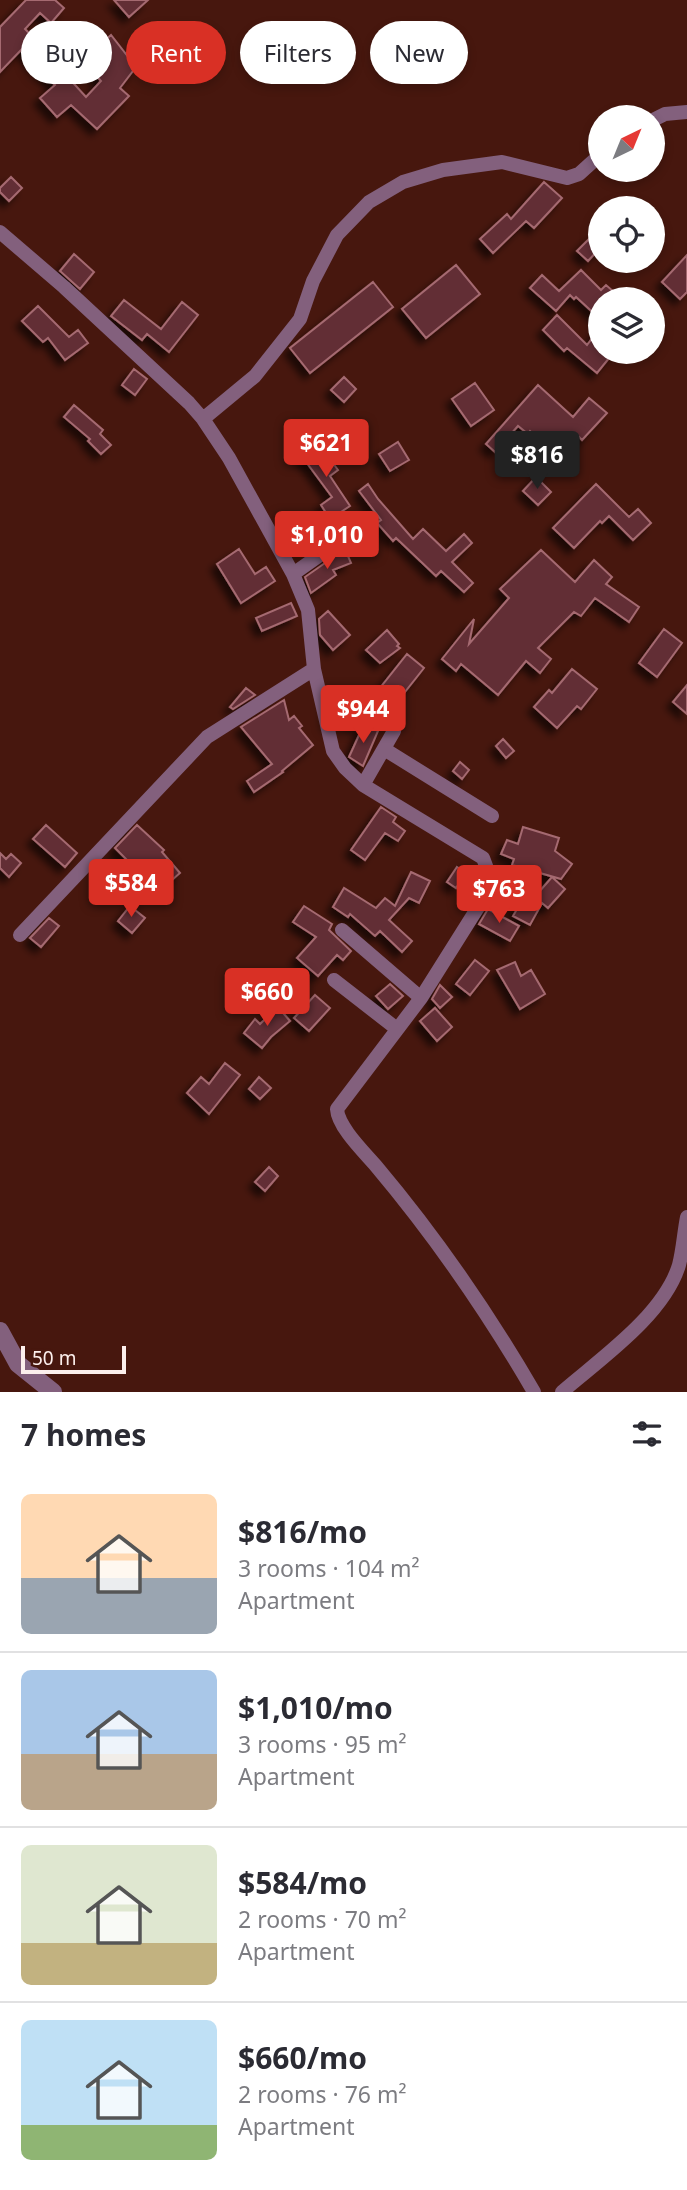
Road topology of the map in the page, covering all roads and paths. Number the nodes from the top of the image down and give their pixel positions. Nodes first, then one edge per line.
1 (687, 112) edge
2 (665, 114) edge
3 (588, 166) edge
4 (0, 232) edge
5 (203, 419) junction
6 (354, 531) dead end
7 (293, 574) junction
8 (314, 669) junction
9 (394, 731) dead end
10 (384, 749) junction
11 (363, 785) junction
12 (492, 816) dead end
13 (342, 930) dead end
14 (20, 935) dead end
15 (334, 980) dead end
16 (421, 998) junction
17 (397, 1029) junction
18 (687, 1217) edge
19 (0, 1331) edge
20 (53, 1392) edge
21 (534, 1392) edge
22 (562, 1392) edge

1 - 2 street
3 - 5 street
4 - 5 street
5 - 7 street
6 - 7 street
7 - 8 street
8 - 11 street
8 - 14 street
9 - 10 street
10 - 11 street
10 - 12 street
11 - 16 street
13 - 16 street
15 - 17 street
16 - 17 street
17 - 21 street
18 - 22 street
19 - 20 street

